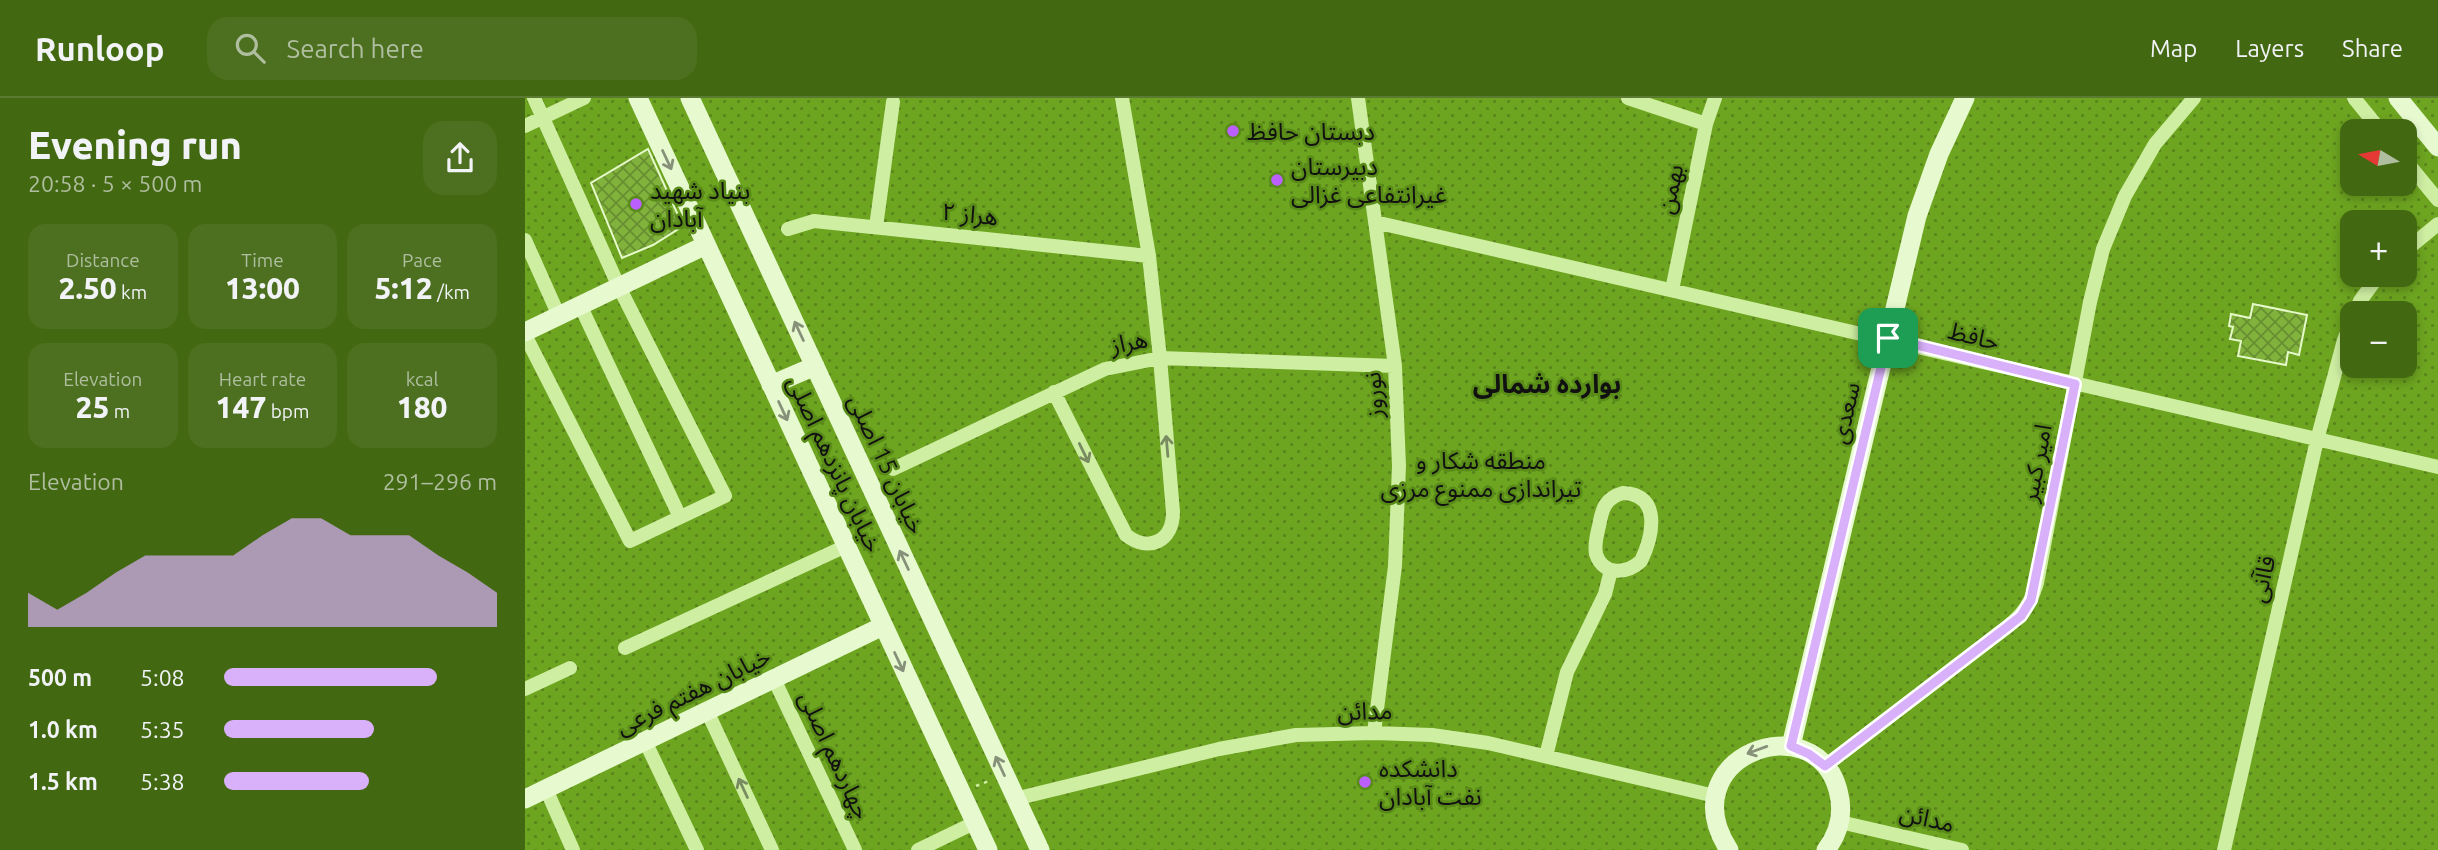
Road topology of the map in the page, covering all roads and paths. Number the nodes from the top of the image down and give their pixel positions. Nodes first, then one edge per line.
1 (534, 98) edge
2 (584, 98) edge
3 (638, 98) edge
4 (691, 98) edge
5 (1122, 98) edge
6 (1358, 98) edge
7 (1628, 98) edge
8 (1715, 98) edge
9 (1965, 98) edge
10 (2194, 98) edge
11 (2354, 98) edge
12 (2398, 98) edge
13 (893, 102) dead end
14 (543, 118) junction
15 (2371, 119) edge
16 (1706, 124) junction
17 (525, 126) edge
18 (2438, 147) edge
19 (2417, 175) edge
20 (2438, 200) edge
21 (1375, 222) junction
22 (2438, 225) edge
23 (876, 227) junction
24 (788, 229) dead end
25 (525, 240) edge
26 (2417, 242) edge
27 (706, 246) junction
28 (1149, 256) junction
29 (619, 287) junction
30 (1672, 290) junction
31 (580, 305) junction
32 (559, 316) junction
33 (525, 333) edge
34 (1888, 338) junction
35 (2340, 355) edge
36 (1160, 358) junction
37 (815, 366) junction
38 (1395, 366) junction
39 (2075, 384) junction
40 (771, 385) junction
41 (1054, 392) junction
42 (2318, 440) junction
43 (2438, 467) edge
44 (893, 469) dead end
45 (680, 517) junction
46 (846, 546) junction
47 (1611, 570) junction
48 (883, 626) junction
49 (625, 648) dead end
50 (571, 668) dead end
51 (774, 679) junction
52 (525, 689) edge
53 (707, 711) junction
54 (1374, 733) junction
55 (645, 741) junction
56 (1791, 746) junction
57 (1546, 756) junction
58 (1825, 766) junction
59 (1004, 775) junction
60 (546, 789) junction
61 (960, 793) junction
62 (1715, 796) junction
63 (525, 799) edge
64 (1015, 799) junction
65 (1840, 822) junction
66 (974, 823) junction
67 (573, 850) edge
68 (697, 850) edge
69 (772, 850) edge
70 (855, 850) edge
71 (918, 850) edge
72 (988, 850) edge
73 (1040, 850) edge
74 (1729, 850) edge
75 (1826, 850) edge
76 (1962, 850) edge
77 (2224, 850) edge

1 - 14 street
2 - 14 street
3 -> 27 main road, خیابان پانزدهم اصلی
37 -> 4 main road, خیابان 15 اصلی
5 - 28 street
6 - 21 street, نوروز
7 - 16 street
8 - 16 street, بهمن
9 - 34 main road, سعدی
10 - 39 street, امیر کبیر
11 - 15 street
12 - 18 main road
13 - 23 street
14 - 17 street
14 - 29 street
16 - 30 street, بهمن
19 - 20 street
21 - 30 street, حافظ
21 - 38 street, نوروز
22 - 26 street
23 - 24 street, هراز ۲
23 - 28 street, هراز ۲
25 - 32 street
27 - 29 main road
27 - 40 main road, خیابان پانزدهم اصلی
28 - 36 street
29 - 31 main road
29 - 45 street
30 - 34 street, حافظ
31 - 32 main road
31 - 45 street
32 - 33 main road
33 - 45 street
34 - 39 street, حافظ
34 - 56 main road, سعدی
35 - 42 street, قاآنی
36 - 38 street, هراز
36 - 41 street, هراز
41 -> 36 street
37 - 40 main road
59 -> 37 main road, خیابان 15 اصلی
38 - 54 street, نوروز
39 - 42 street, حافظ
39 - 58 street, امیر کبیر
40 -> 46 main road, خیابان پانزدهم اصلی
41 - 44 street, هراز
42 - 43 street, حافظ
42 - 77 street, قاآنی
46 - 48 main road, خیابان پانزدهم اصلی
46 - 49 street
47 - 47 street
47 - 57 street
48 - 51 main road, خیابان هفتم فرعی
48 -> 61 main road, خیابان پانزدهم اصلی
50 - 52 street
51 - 53 main road, خیابان هفتم فرعی
51 - 70 street, چهاردهم اصلی
53 - 55 main road, خیابان هفتم فرعی
69 -> 53 street
54 - 57 street, مدائن
54 - 64 street, مدائن
55 - 60 main road, خیابان هفتم فرعی
55 - 68 street
56 - 58 main road
56 -> 62 main road
57 - 62 street, مدائن
58 - 65 main road
59 - 61 path
59 - 64 main road, خیابان 15 اصلی
60 - 63 main road, خیابان هفتم فرعی
60 - 67 street
61 - 66 main road, خیابان پانزدهم اصلی
62 - 74 main road
64 - 73 main road, خیابان 15 اصلی
65 - 75 main road
65 - 76 street, مدائن
66 - 71 street
66 - 72 main road, خیابان پانزدهم اصلی

